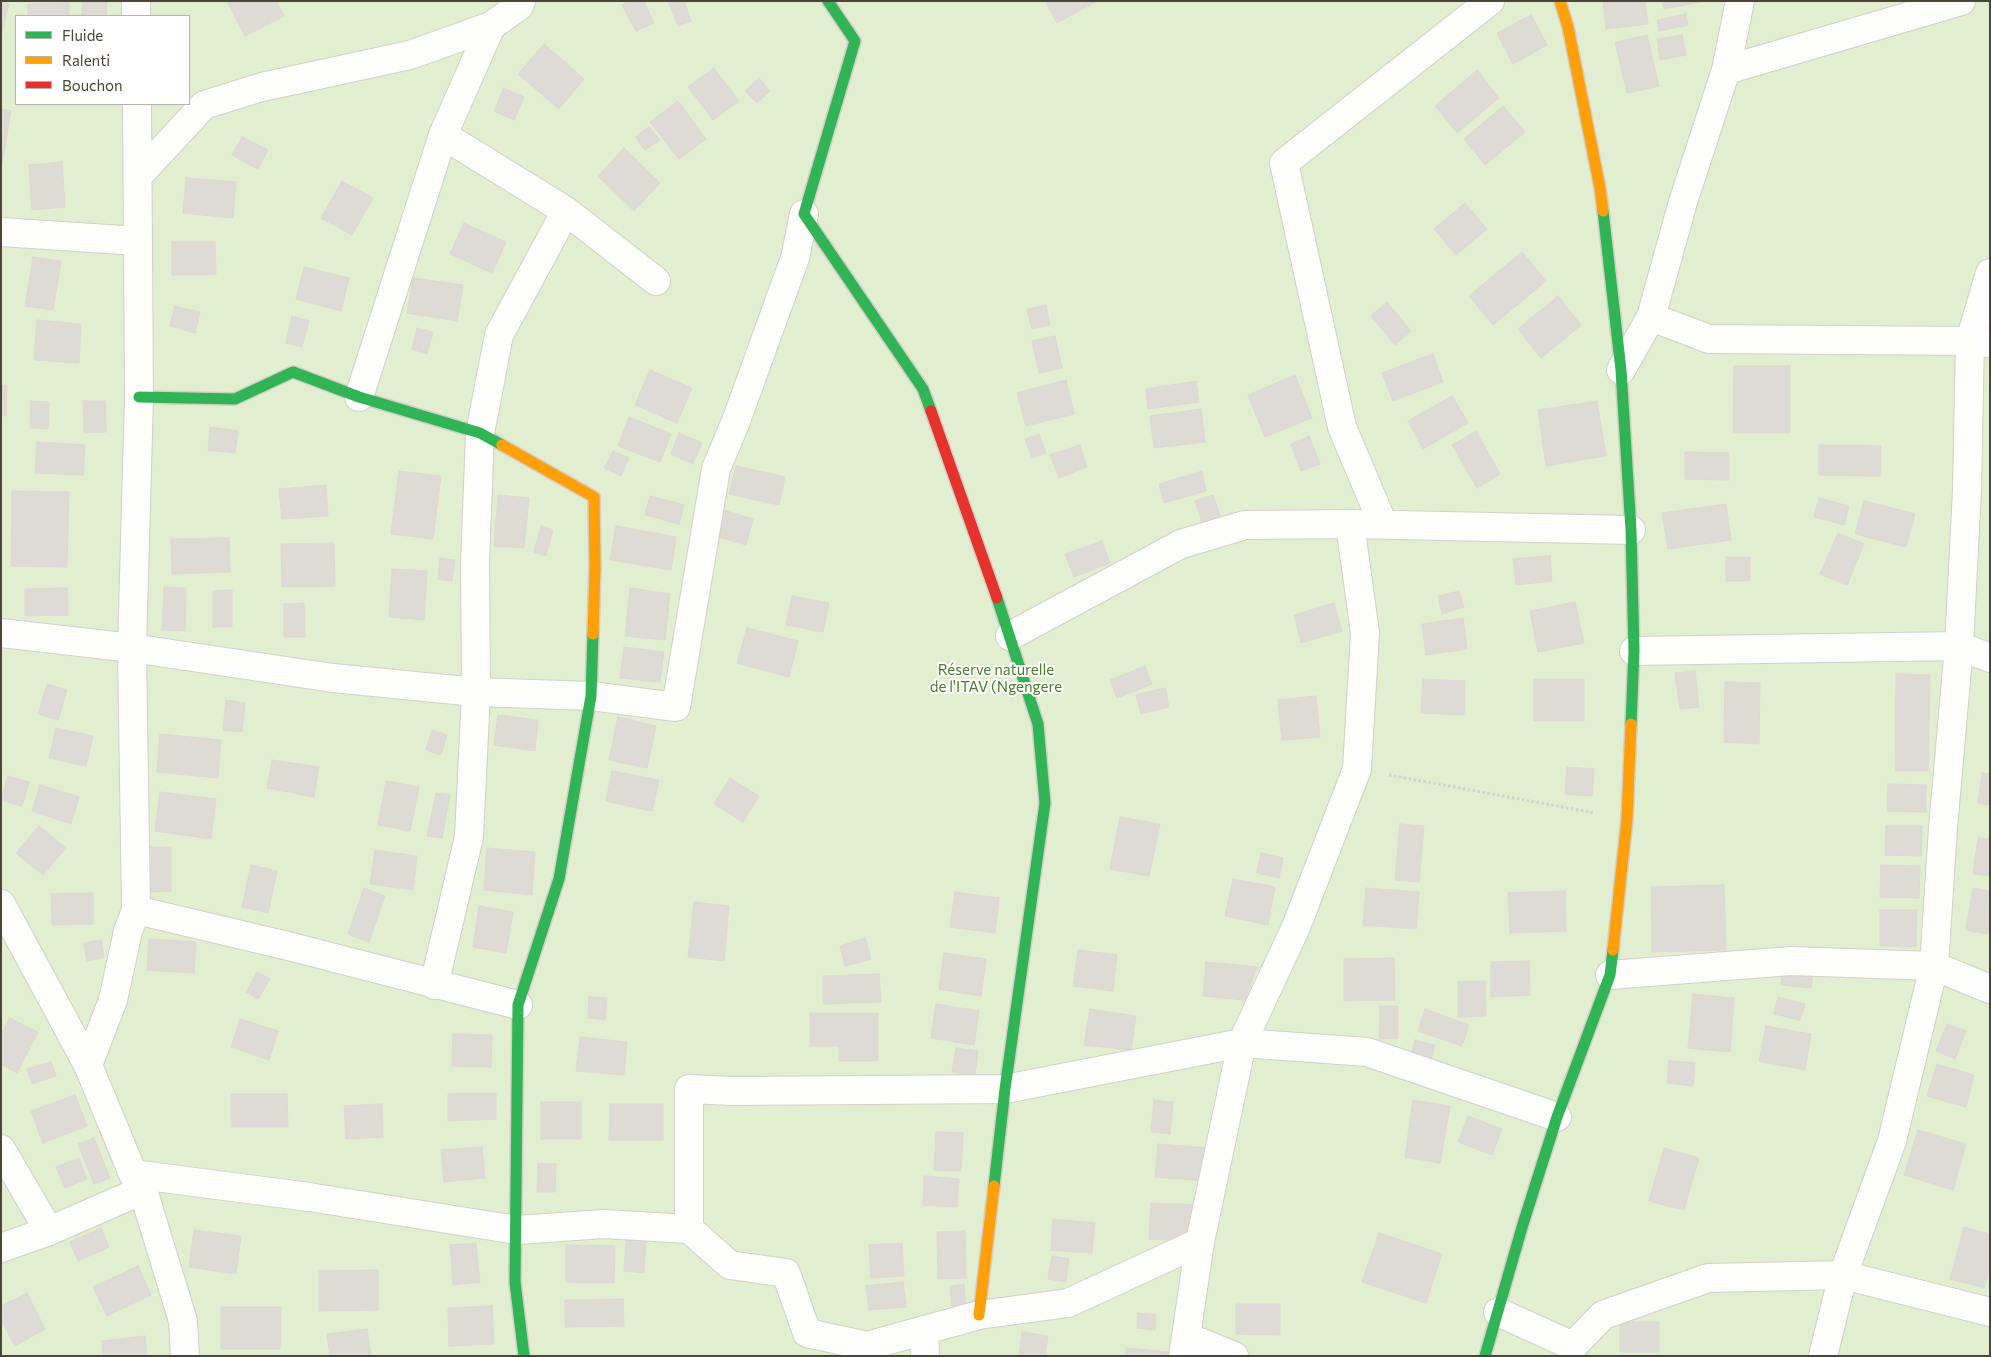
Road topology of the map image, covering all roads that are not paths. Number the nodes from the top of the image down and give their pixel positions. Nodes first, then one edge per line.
1 (136, 1) edge
2 (828, 1) edge
3 (1490, 1) edge
4 (1560, 1) edge
5 (1740, 1) edge
6 (1961, 1) edge
7 (523, 3) edge
8 (136, 15) edge
9 (491, 26) junction
10 (1726, 70) junction
11 (137, 105) edge
12 (443, 135) junction
13 (138, 176) junction
14 (566, 211) junction
15 (804, 214) junction
16 (1, 232) edge
17 (138, 241) junction
18 (1990, 273) edge
19 (656, 281) dead end
20 (1651, 317) junction
21 (1980, 342) edge
22 (1621, 370) junction
23 (139, 397) junction
24 (359, 397) junction
25 (480, 433) junction
26 (1350, 524) junction
27 (1383, 524) junction
28 (1632, 530) junction
29 (1, 632) edge
30 (1010, 636) junction
31 (1959, 646) junction
32 (132, 648) junction
33 (1634, 651) junction
34 (1990, 658) edge
35 (476, 692) junction
36 (591, 696) junction
37 (1, 904) edge
38 (136, 910) junction
39 (1934, 966) junction
40 (1610, 975) junction
41 (434, 985) junction
42 (1990, 989) edge
43 (518, 1006) junction
44 (1242, 1042) junction
45 (88, 1065) junction
46 (1005, 1089) junction
47 (1557, 1118) junction
48 (1, 1149) edge
49 (138, 1182) junction
50 (689, 1229) junction
51 (517, 1230) junction
52 (49, 1231) junction
53 (1200, 1242) junction
54 (1, 1248) edge
55 (1843, 1275) junction
56 (1498, 1312) junction
57 (1990, 1312) edge
58 (979, 1315) junction
59 (925, 1343) edge
60 (1185, 1346) edge
61 (185, 1356) edge
62 (524, 1356) edge
63 (1234, 1356) edge
64 (1485, 1356) edge
65 (1823, 1356) edge

1 - 8 street
2 - 15 street
3 - 27 street
4 - 22 street
5 - 10 street
6 - 10 street
7 - 9 street
9 - 12 street
9 - 13 street
10 - 20 street
11 - 13 street
12 - 14 street
12 - 24 street
13 - 17 street
14 - 19 street
14 - 25 street
15 - 30 street
15 - 36 street
16 - 17 street
17 - 23 street
18 - 21 street
20 - 21 street
20 - 22 street
21 - 31 street
22 - 28 street
23 - 24 street
23 - 32 street
24 - 25 street
25 - 35 street
25 - 36 street
26 - 27 street
26 - 30 street
26 - 44 street
27 - 28 street
28 - 33 street
29 - 32 street
30 - 46 street
31 - 33 street
31 - 34 street
31 - 39 street
32 - 35 street
32 - 38 street
33 - 40 street
35 - 36 street
35 - 41 street
36 - 43 street
37 - 45 street
38 - 41 street
38 - 45 street
39 - 40 street
39 - 42 street
39 - 55 street
40 - 47 street
41 - 43 street
43 - 51 street
44 - 46 street
44 - 47 street
44 - 53 street
45 - 49 street
46 - 50 street
46 - 58 street
47 - 56 street
48 - 52 street
49 - 51 street
49 - 52 street
49 - 61 street
50 - 51 street
50 - 59 street
51 - 62 street
52 - 54 street
53 - 58 street
53 - 60 street
55 - 56 street
55 - 57 street
55 - 65 street
56 - 64 street
58 - 59 street
60 - 63 street

